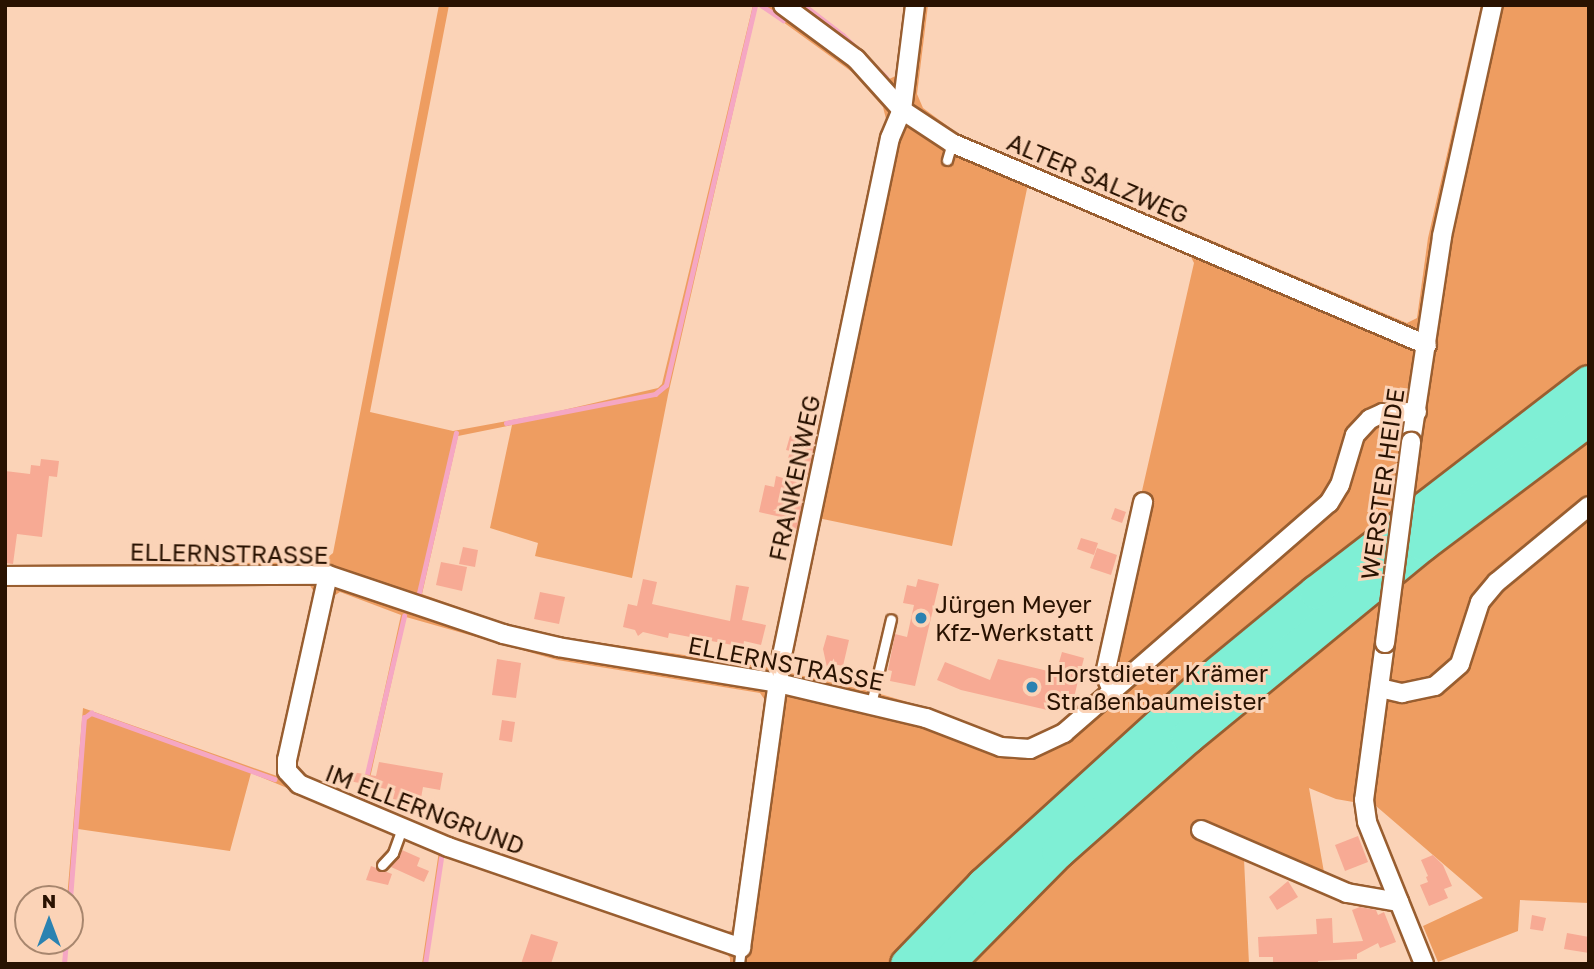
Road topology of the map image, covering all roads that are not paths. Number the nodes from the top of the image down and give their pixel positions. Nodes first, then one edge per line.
1 (783, 5) edge
2 (915, 5) edge
3 (1493, 5) edge
4 (902, 110) junction
5 (1427, 345) junction
6 (1589, 382) edge
7 (1417, 412) junction
8 (1589, 418) edge
9 (1143, 502) dead end
10 (1589, 506) edge
11 (328, 575) junction
12 (5, 576) edge
13 (891, 619) dead end
14 (778, 683) junction
15 (1380, 688) junction
16 (1112, 690) junction
17 (871, 704) junction
18 (402, 828) junction
19 (1201, 830) dead end
20 (382, 865) dead end
21 (1399, 902) junction
22 (740, 956) edge
23 (907, 964) edge
24 (946, 964) edge
25 (1424, 964) edge

1 - 4 street, ALTER SALZWEG
2 - 4 street, FRANKENWEG
3 - 5 street, WERSTER HEIDE
4 - 5 street, ALTER SALZWEG
4 - 14 street, FRANKENWEG
5 - 7 street, WERSTER HEIDE
6 - 23 highway
7 - 15 street, WERSTER HEIDE, bridge
7 - 16 street, ELLERNSTRASSE
8 - 24 highway
9 - 16 street
10 - 15 street
11 - 12 street, ELLERNSTRASSE
11 - 14 street, ELLERNSTRASSE
11 - 18 street, IM ELLERNGRUND
13 - 17 lane
14 - 17 street, ELLERNSTRASSE
14 - 22 street, FRANKENWEG
15 - 21 street, WERSTER HEIDE
16 - 17 street, ELLERNSTRASSE
18 - 20 lane
18 - 22 street, IM ELLERNGRUND
19 - 21 street
21 - 25 street, WERSTER HEIDE

